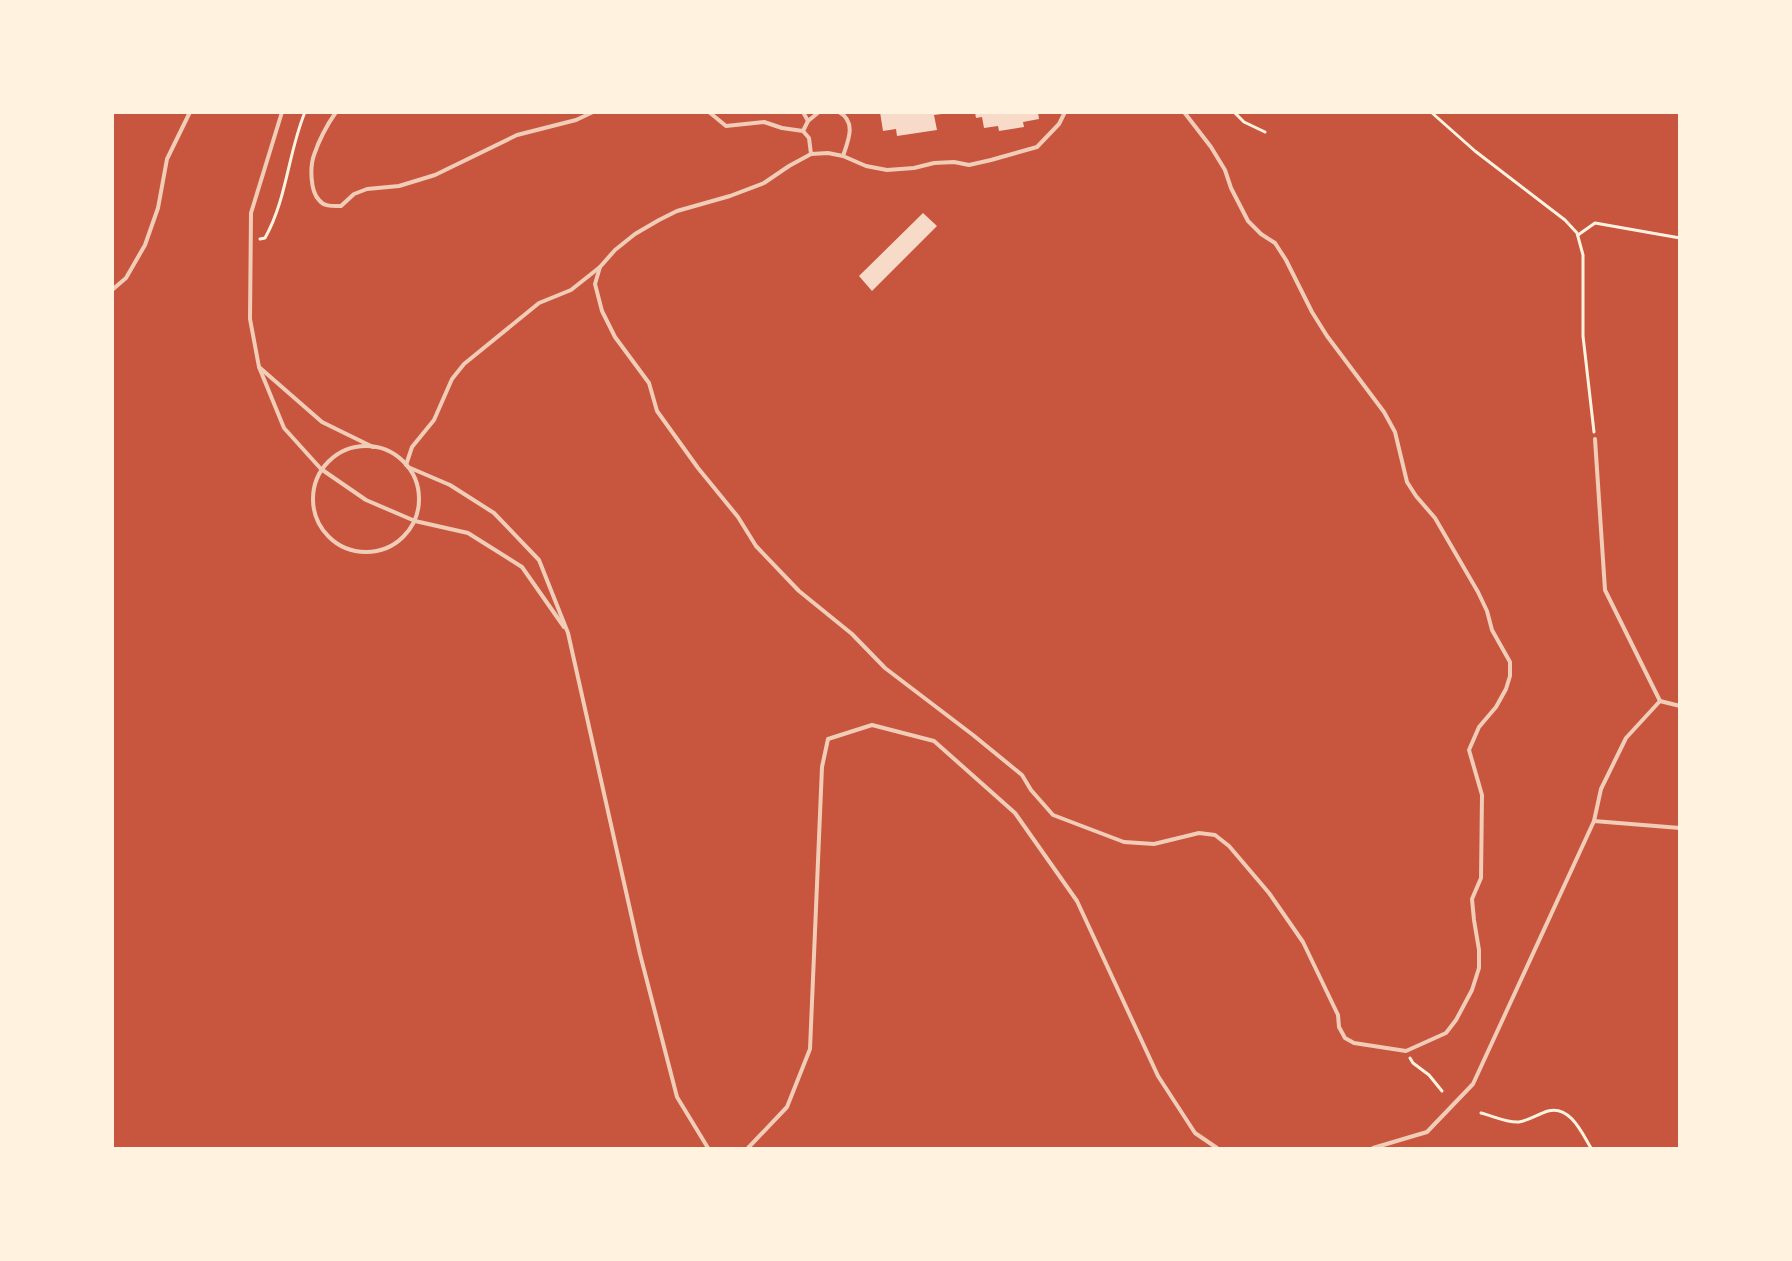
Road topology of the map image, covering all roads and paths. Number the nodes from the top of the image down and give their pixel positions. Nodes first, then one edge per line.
1 (190, 112) edge
2 (282, 112) edge
3 (305, 112) edge
4 (336, 112) edge
5 (594, 112) edge
6 (709, 112) edge
7 (803, 112) edge
8 (819, 112) edge
9 (839, 112) edge
10 (1065, 112) edge
11 (1184, 112) edge
12 (1234, 112) edge
13 (1432, 112) edge
14 (808, 121) junction
15 (803, 131) junction
16 (1265, 132) dead end
17 (811, 154) junction
18 (842, 156) junction
19 (1578, 236) junction
20 (1680, 238) edge
21 (250, 241) junction
22 (600, 267) junction
23 (112, 290) edge
24 (259, 367) junction
25 (1595, 439) joint
26 (372, 446) junction
27 (407, 466) junction
28 (322, 469) junction
29 (415, 521) junction
30 (568, 632) junction
31 (1660, 701) junction
32 (1680, 706) edge
33 (1594, 821) junction
34 (1680, 828) edge
35 (1406, 1051) junction
36 (1442, 1091) dead end
37 (1482, 1113) dead end
38 (708, 1148) edge
39 (748, 1148) edge
40 (1217, 1148) edge
41 (1373, 1148) edge
42 (1591, 1148) edge

1 - 23 lane
2 - 21 lane
3 - 21 path
4 - 5 lane
6 - 15 lane
7 - 14 lane
8 - 14 lane
9 - 18 lane
10 - 18 lane
11 - 35 lane
12 - 16 path
13 - 19 path
14 - 15 lane
15 - 17 lane
17 - 18 lane
17 - 22 lane
19 - 20 path
19 - 25 path
21 - 24 lane
22 - 27 lane
22 - 35 lane
24 - 26 lane
24 - 28 lane
25 - 31 lane
26 - 27 lane
26 - 28 lane
27 - 29 lane
27 - 30 lane
28 - 29 lane
28 - 29 lane
29 - 30 lane
30 - 38 lane
31 - 32 lane
31 - 33 lane
33 - 34 lane
33 - 41 lane
35 - 36 path
37 - 42 path
39 - 40 lane

